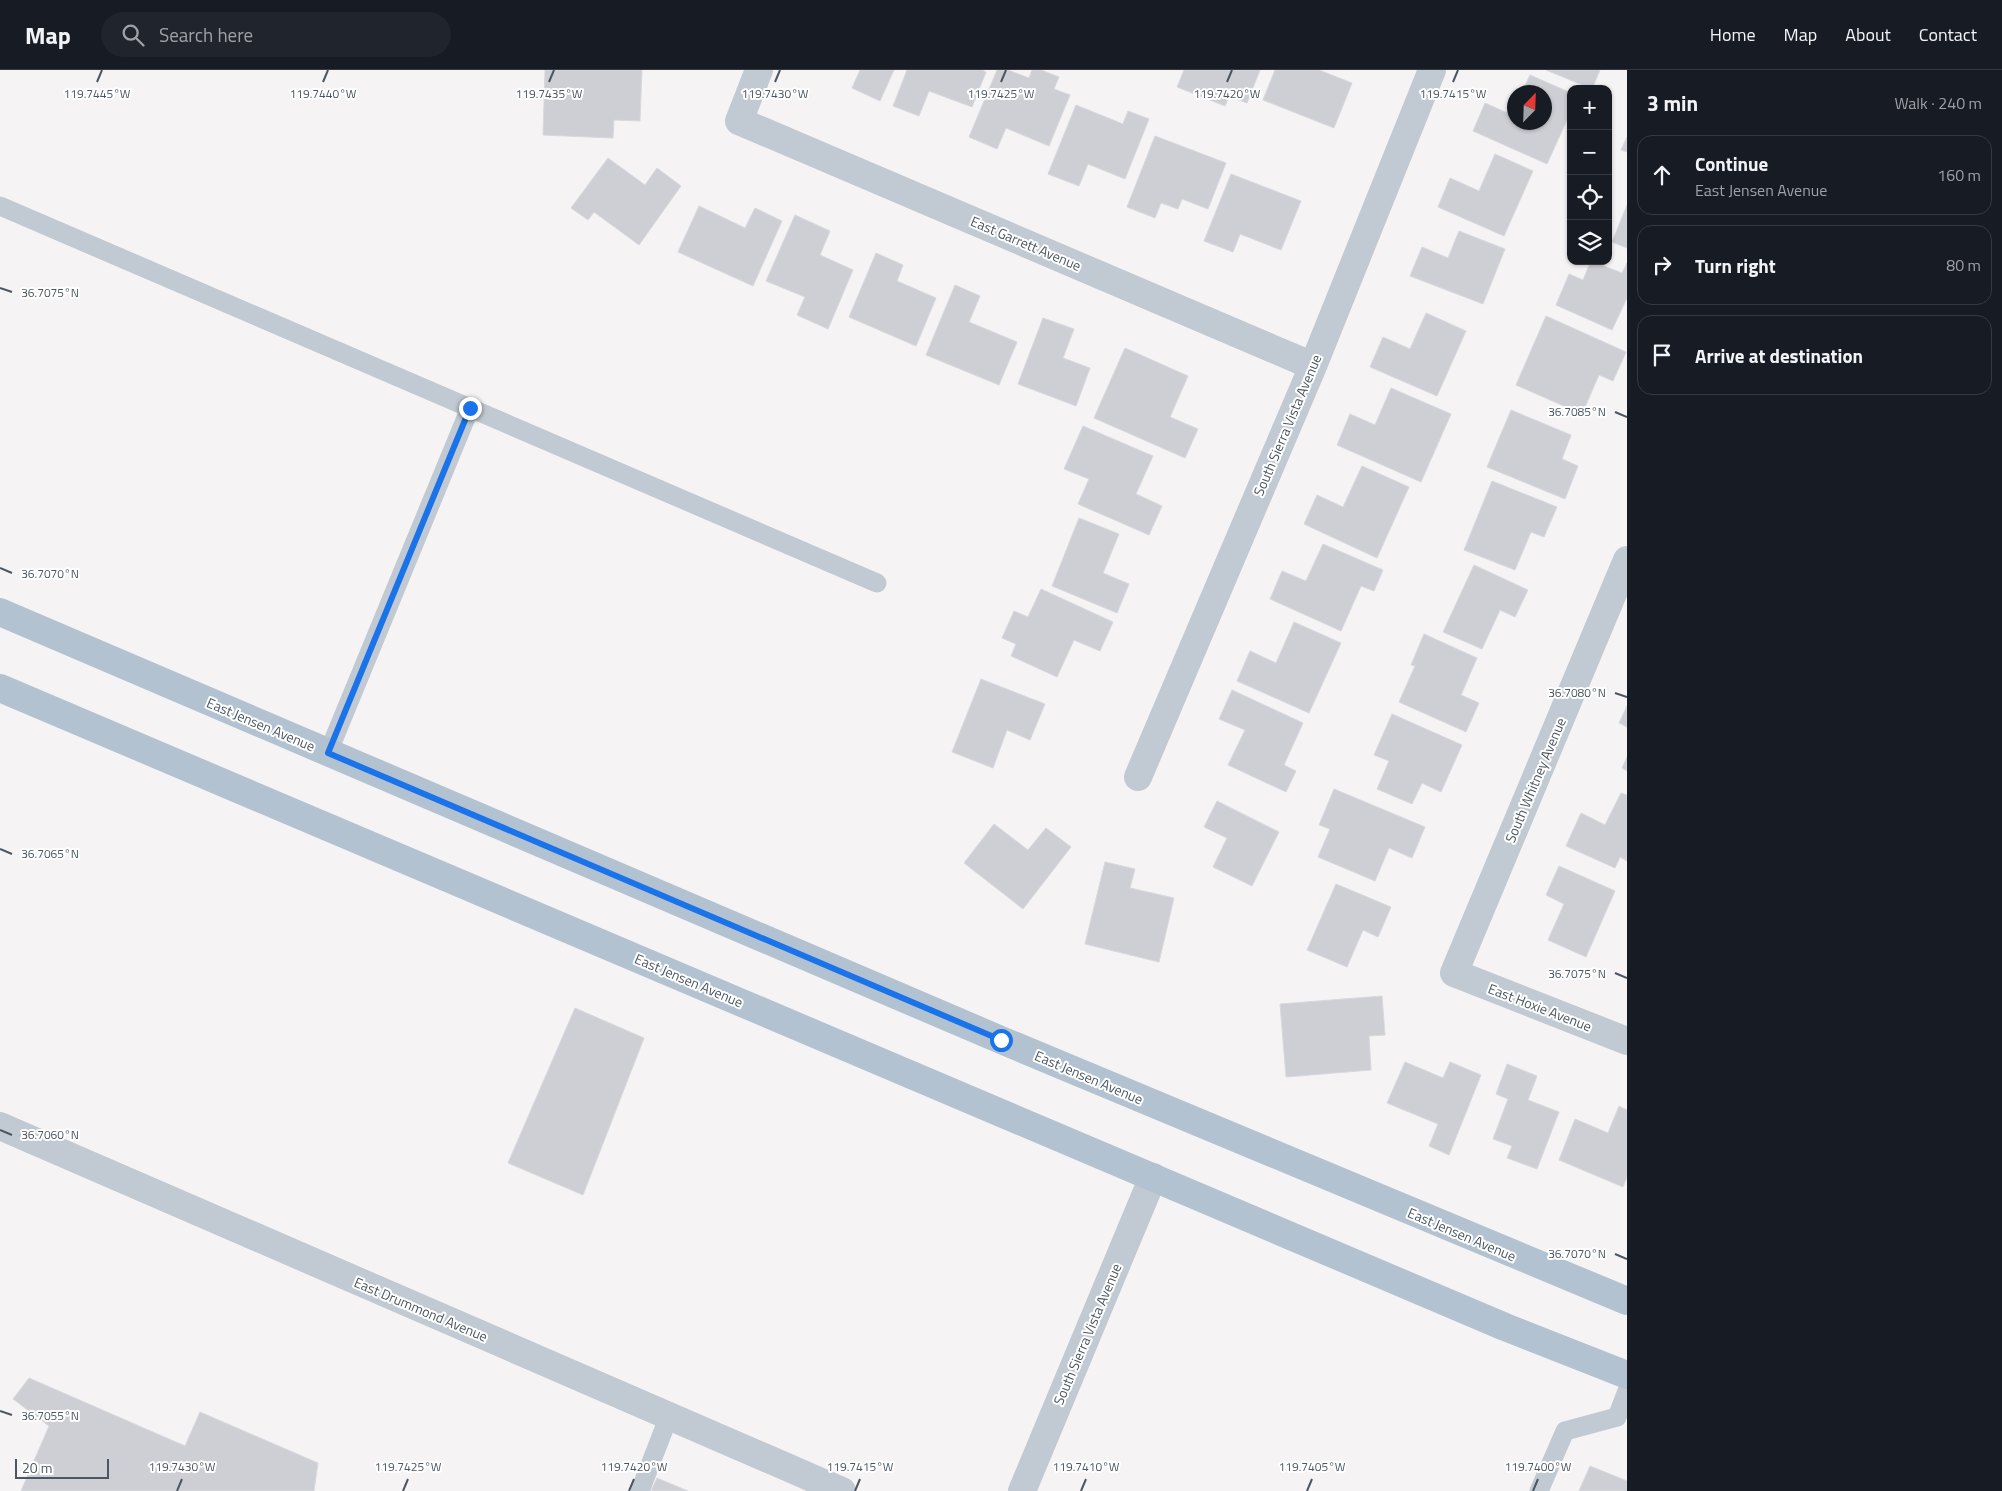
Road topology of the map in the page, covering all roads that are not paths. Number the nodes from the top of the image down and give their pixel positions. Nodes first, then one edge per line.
1 (760, 70) edge
2 (1432, 70) edge
3 (0, 206) edge
4 (1312, 366) junction
5 (470, 408) junction
6 (1627, 560) edge
7 (877, 583) dead end
8 (0, 612) edge
9 (0, 688) edge
10 (328, 753) junction
11 (1138, 777) dead end
12 (1454, 973) joint
13 (1627, 1041) edge
14 (0, 1126) edge
15 (1153, 1177) junction
16 (1627, 1301) edge
17 (1627, 1375) edge
18 (1627, 1391) edge
19 (669, 1416) junction
20 (640, 1491) edge
21 (842, 1491) edge
22 (1022, 1491) edge
23 (1539, 1491) edge

1 - 4 street, East Garrett Avenue
2 - 4 street, South Sierra Vista Avenue
3 - 5 lane
4 - 11 street, South Sierra Vista Avenue
5 - 7 lane
5 - 10 lane
6 - 12 street, South Whitney Avenue
8 - 10 main road, East Jensen Avenue
9 - 15 main road, East Jensen Avenue
10 - 16 main road, East Jensen Avenue
12 - 13 street, East Hoxie Avenue
14 - 19 street, East Drummond Avenue
15 - 17 main road, East Jensen Avenue
15 - 22 street, South Sierra Vista Avenue
18 - 23 lane
19 - 20 lane
19 - 21 street, East Drummond Avenue

